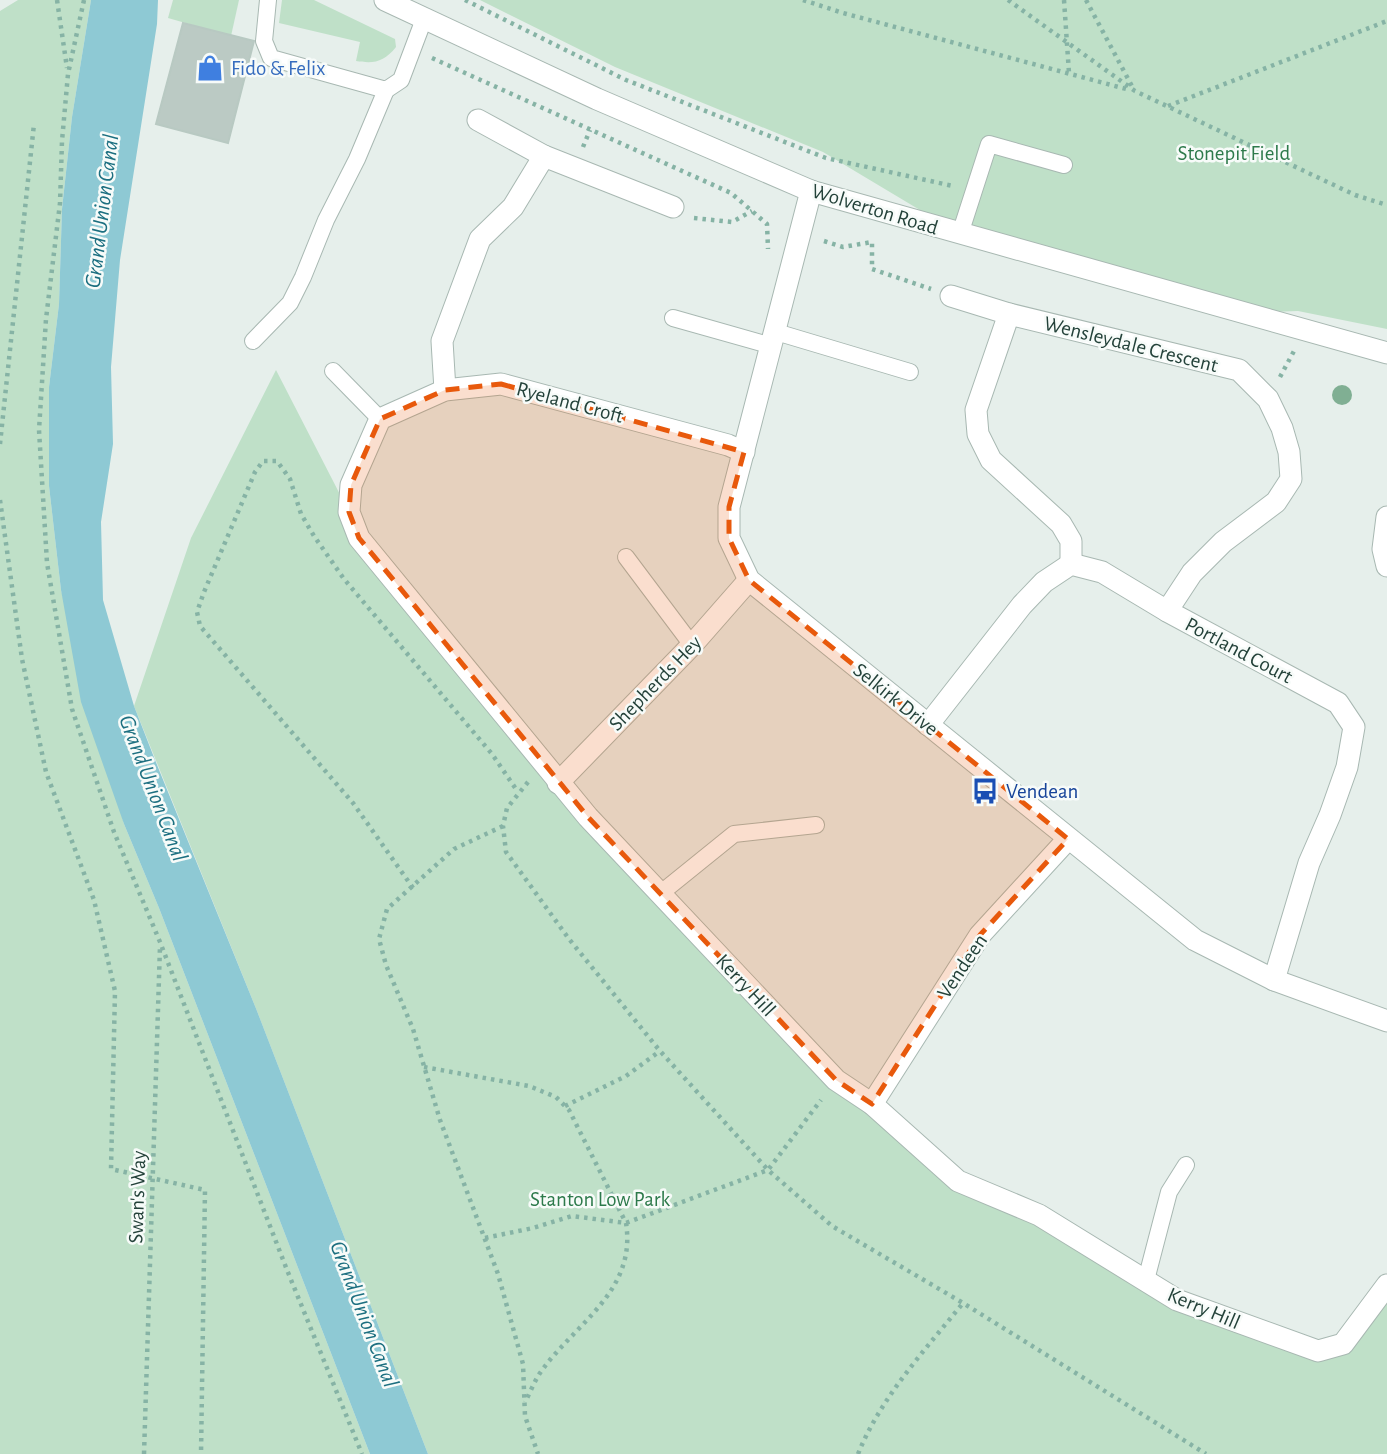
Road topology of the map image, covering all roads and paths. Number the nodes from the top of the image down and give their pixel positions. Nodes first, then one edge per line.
1 (57, 0) edge
2 (83, 0) edge
3 (268, 0) edge
4 (385, 0) edge
5 (465, 0) edge
6 (803, 0) edge
7 (811, 0) edge
8 (1008, 0) edge
9 (1065, 0) edge
10 (1086, 0) edge
11 (817, 5) junction
12 (424, 19) junction
13 (1387, 21) edge
14 (1066, 42) junction
15 (1069, 73) junction
16 (68, 74) junction
17 (386, 90) junction
18 (1135, 91) junction
19 (1168, 106) junction
20 (478, 120) dead end
21 (34, 124) dead end
22 (544, 156) junction
23 (1064, 165) dead end
24 (811, 191) junction
25 (975, 191) junction
26 (1387, 205) edge
27 (673, 207) joint
28 (752, 211) dead end
29 (767, 224) dead end
30 (801, 233) junction
31 (960, 234) junction
32 (951, 296) joint
33 (1009, 314) junction
34 (673, 318) dead end
35 (1301, 329) junction
36 (774, 339) junction
37 (253, 341) dead end
38 (1387, 354) edge
39 (332, 371) dead end
40 (910, 372) dead end
41 (445, 390) junction
42 (1268, 399) junction
43 (380, 419) junction
44 (0, 444) edge
45 (744, 452) junction
46 (0, 500) edge
47 (1387, 517) edge
48 (626, 557) dead end
49 (1072, 564) junction
50 (1387, 566) edge
51 (749, 580) junction
52 (1167, 611) junction
53 (692, 645) junction
54 (928, 724) junction
55 (546, 764) junction
56 (558, 783) junction
57 (518, 792) junction
58 (816, 825) dead end
59 (503, 826) junction
60 (1068, 839) junction
61 (412, 888) junction
62 (661, 893) junction
63 (160, 942) junction
64 (1273, 980) junction
65 (1387, 1021) edge
66 (660, 1051) junction
67 (424, 1066) junction
68 (836, 1080) junction
69 (872, 1104) junction
70 (565, 1106) junction
71 (1186, 1165) dead end
72 (768, 1170) junction
73 (153, 1179) junction
74 (626, 1223) junction
75 (485, 1238) junction
76 (1146, 1280) junction
77 (1387, 1285) edge
78 (962, 1303) junction
79 (525, 1403) junction
80 (144, 1454) edge
81 (201, 1454) edge
82 (362, 1454) edge
83 (538, 1454) edge
84 (858, 1454) edge
85 (1206, 1454) edge

1 - 16 path
2 - 16 path
3 - 17 lane
4 - 12 street, Wolverton Road
5 - 25 path
6 - 11 path
7 - 11 path
8 - 14 path
9 - 14 path
10 - 18 path
11 - 15 path
12 - 17 lane
12 - 24 street, Wolverton Road
13 - 19 path
14 - 15 path
14 - 18 path
15 - 18 path
16 - 63 path
17 - 37 lane
18 - 19 path
19 - 26 path
20 - 22 street
21 - 44 path
22 - 27 street
22 - 41 street
23 - 25 lane
24 - 30 street, Selkirk Drive
24 - 31 street, Wolverton Road
25 - 31 lane
27 - 28 path
29 - 30 path
30 - 32 path
30 - 36 street, Selkirk Drive
31 - 35 street, Wolverton Road
32 - 33 street, Wensleydale Crescent
33 - 42 street, Wensleydale Crescent
33 - 49 street
34 - 36 lane
35 - 38 street, Wolverton Road
35 - 42 path
36 - 40 lane
36 - 45 street, Selkirk Drive
39 - 43 lane
41 - 43 street
41 - 45 street, Ryeland Croft
42 - 52 street, Wensleydale Crescent
43 - 55 street, Kerry Hill
45 - 51 street, Selkirk Drive
46 - 73 path
47 - 50 street
48 - 53 lane
49 - 52 street, Portland Court
49 - 54 street
51 - 53 street, Shepherds Hey
51 - 54 street, Selkirk Drive
52 - 64 street, Portland Court
53 - 56 street, Shepherds Hey
54 - 60 street, Selkirk Drive
55 - 56 street, Kerry Hill
55 - 57 path
56 - 62 street, Kerry Hill
57 - 59 path
57 - 61 path
58 - 62 lane
59 - 61 path
59 - 66 path
60 - 64 street, Selkirk Drive
60 - 69 street, Vendeen
61 - 67 path
62 - 68 street, Kerry Hill
63 - 73 path, Swan's Way
63 - 82 path
64 - 65 street, Selkirk Drive
66 - 70 path
66 - 72 path
67 - 70 path
67 - 75 path
68 - 69 street, Kerry Hill
68 - 72 path
69 - 76 street, Kerry Hill
70 - 74 path
71 - 76 lane
72 - 74 path
72 - 78 path
73 - 80 path, Swan's Way
73 - 81 path
74 - 75 path
74 - 79 path
75 - 79 path
76 - 77 street, Kerry Hill
78 - 84 path
78 - 85 path
79 - 83 path

